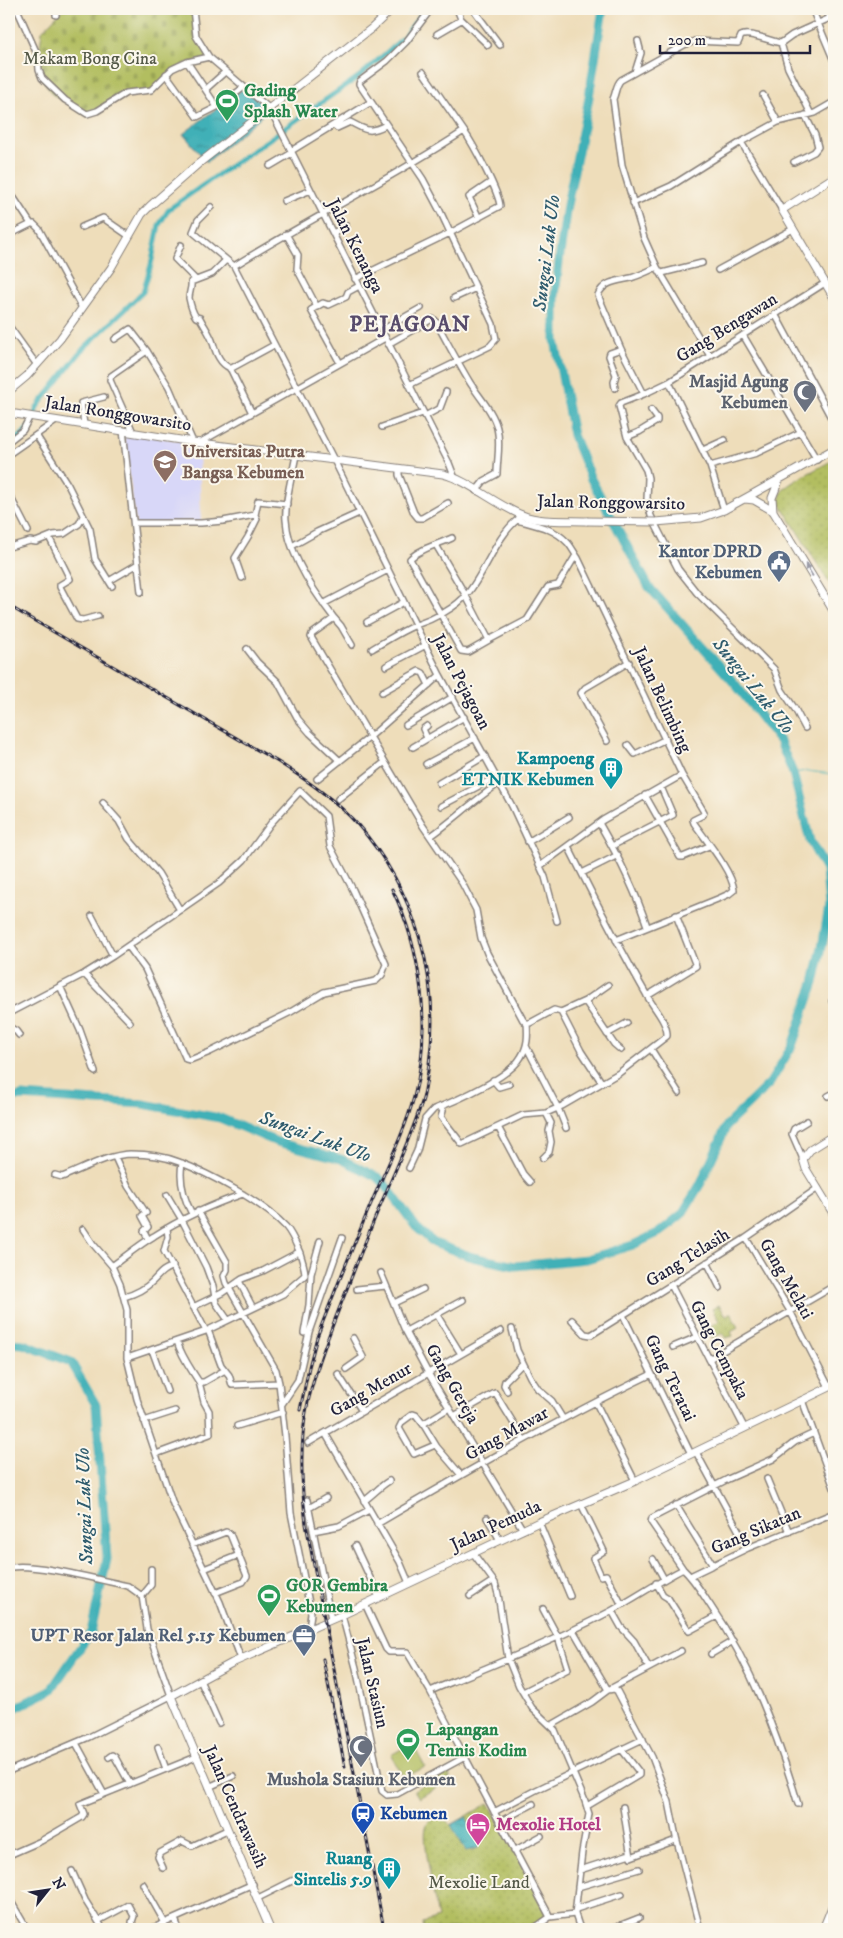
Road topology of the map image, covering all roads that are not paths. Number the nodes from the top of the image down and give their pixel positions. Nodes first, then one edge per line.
1 (17, 9) edge
2 (192, 9) edge
3 (392, 9) edge
4 (431, 9) edge
5 (457, 9) edge
6 (473, 9) edge
7 (812, 9) edge
8 (826, 9) edge
9 (461, 20) junction
10 (819, 24) junction
11 (437, 34) dead end
12 (638, 41) dead end
13 (781, 42) junction
14 (500, 44) dead end
15 (488, 45) dead end
16 (209, 57) junction
17 (834, 61) edge
18 (187, 62) junction
19 (225, 72) junction
20 (423, 72) dead end
21 (635, 72) junction
22 (166, 74) junction
23 (243, 88) junction
24 (206, 89) junction
25 (763, 95) dead end
26 (371, 102) junction
27 (834, 102) edge
28 (217, 106) junction
29 (270, 109) junction
30 (808, 114) junction
31 (778, 122) junction
32 (335, 125) junction
33 (386, 125) junction
34 (464, 131) junction
35 (742, 142) junction
36 (292, 152) junction
37 (794, 162) dead end
38 (412, 163) junction
39 (270, 166) dead end
40 (834, 177) edge
41 (490, 182) junction
42 (311, 190) junction
43 (9, 198) edge
44 (284, 201) dead end
45 (633, 202) junction
46 (211, 208) dead end
47 (782, 210) junction
48 (323, 214) junction
49 (479, 218) junction
50 (31, 224) junction
51 (346, 226) dead end
52 (82, 227) dead end
53 (792, 229) junction
54 (333, 233) junction
55 (450, 233) junction
56 (286, 234) junction
57 (9, 235) edge
58 (129, 236) junction
59 (181, 245) dead end
60 (226, 260) junction
61 (702, 263) dead end
62 (234, 266) junction
63 (657, 267) junction
64 (718, 270) dead end
65 (662, 273) junction
66 (355, 279) junction
67 (196, 280) junction
68 (824, 283) junction
69 (359, 286) junction
70 (476, 288) junction
71 (454, 298) dead end
72 (834, 298) edge
73 (317, 307) junction
74 (82, 308) junction
75 (421, 308) dead end
76 (775, 314) junction
77 (9, 326) edge
78 (382, 330) junction
79 (742, 335) junction
80 (386, 338) junction
81 (115, 339) dead end
82 (274, 344) junction
83 (388, 344) junction
84 (621, 349) junction
85 (147, 351) junction
86 (710, 356) junction
87 (458, 362) junction
88 (340, 363) junction
89 (37, 366) junction
90 (230, 369) junction
91 (669, 382) junction
92 (409, 385) junction
93 (297, 388) junction
94 (615, 388) dead end
95 (9, 392) edge
96 (446, 392) dead end
97 (644, 394) junction
98 (104, 397) dead end
99 (651, 410) dead end
100 (9, 413) edge
101 (252, 413) junction
102 (424, 415) junction
103 (34, 416) junction
104 (56, 420) junction
105 (834, 423) edge
106 (84, 424) junction
107 (382, 427) dead end
108 (123, 430) junction
109 (133, 432) junction
110 (800, 432) junction
111 (36, 435) junction
112 (627, 437) junction
113 (725, 440) dead end
114 (9, 441) edge
115 (196, 442) junction
116 (834, 449) edge
117 (703, 450) junction
118 (9, 454) edge
119 (296, 455) junction
120 (334, 460) junction
121 (817, 460) junction
122 (710, 466) junction
123 (399, 468) junction
124 (454, 476) junction
125 (779, 481) junction
126 (476, 491) junction
127 (9, 494) edge
128 (745, 499) junction
129 (448, 503) dead end
130 (287, 504) junction
131 (724, 510) junction
132 (773, 511) junction
133 (359, 513) junction
134 (255, 515) junction
135 (83, 516) junction
136 (520, 518) junction
137 (134, 523) junction
138 (28, 531) dead end
139 (50, 537) junction
140 (452, 538) dead end
141 (436, 545) junction
142 (292, 546) junction
143 (9, 547) edge
144 (576, 555) junction
145 (138, 564) junction
146 (388, 570) junction
147 (242, 578) dead end
148 (109, 581) junction
149 (112, 586) dead end
150 (141, 592) dead end
151 (466, 596) junction
152 (404, 602) junction
153 (323, 604) junction
154 (834, 611) edge
155 (440, 614) junction
156 (98, 616) dead end
157 (334, 618) junction
158 (367, 622) dead end
159 (416, 626) junction
160 (489, 640) junction
161 (352, 645) dead end
162 (426, 645) junction
163 (247, 649) dead end
164 (372, 649) dead end
165 (629, 662) junction
166 (386, 666) dead end
167 (440, 675) junction
168 (429, 685) junction
169 (382, 692) dead end
170 (453, 697) junction
171 (464, 717) junction
172 (406, 725) dead end
173 (427, 726) dead end
174 (805, 728) dead end
175 (370, 737) junction
176 (427, 738) junction
177 (475, 738) junction
178 (666, 739) junction
179 (607, 741) dead end
180 (628, 745) dead end
181 (413, 747) dead end
182 (485, 756) junction
183 (340, 761) junction
184 (385, 762) junction
185 (426, 764) dead end
186 (682, 775) junction
187 (496, 777) junction
188 (317, 780) dead end
189 (439, 783) dead end
190 (500, 783) junction
191 (661, 787) junction
192 (645, 795) junction
193 (338, 799) dead end
194 (103, 803) dead end
195 (441, 806) dead end
196 (569, 817) dead end
197 (599, 823) junction
198 (660, 823) junction
199 (431, 836) junction
200 (528, 842) junction
201 (568, 846) junction
202 (612, 846) junction
203 (710, 846) junction
204 (618, 856) junction
205 (540, 866) junction
206 (582, 873) junction
207 (180, 910) junction
208 (676, 915) junction
209 (92, 916) dead end
210 (557, 921) dead end
211 (647, 926) junction
212 (616, 940) junction
213 (128, 946) junction
214 (113, 956) junction
215 (84, 974) junction
216 (608, 985) dead end
217 (60, 986) junction
218 (647, 996) junction
219 (834, 999) edge
220 (585, 1001) junction
221 (834, 1007) edge
222 (561, 1012) junction
223 (9, 1013) edge
224 (130, 1022) dead end
225 (528, 1023) junction
226 (627, 1023) dead end
227 (9, 1027) edge
228 (607, 1034) junction
229 (19, 1035) dead end
230 (526, 1046) junction
231 (652, 1049) junction
232 (621, 1050) dead end
233 (95, 1072) dead end
234 (493, 1080) junction
235 (602, 1083) junction
236 (509, 1084) dead end
237 (679, 1093) dead end
238 (834, 1093) edge
239 (828, 1096) dead end
240 (440, 1107) junction
241 (558, 1108) junction
242 (546, 1113) junction
243 (807, 1121) dead end
244 (498, 1127) junction
245 (566, 1128) dead end
246 (834, 1135) edge
247 (115, 1158) junction
248 (543, 1158) dead end
249 (803, 1159) junction
250 (182, 1163) junction
251 (409, 1168) dead end
252 (55, 1175) dead end
253 (530, 1182) dead end
254 (818, 1188) junction
255 (243, 1194) junction
256 (168, 1195) dead end
257 (198, 1211) junction
258 (192, 1214) junction
259 (834, 1215) edge
260 (182, 1220) junction
261 (167, 1228) junction
262 (83, 1229) dead end
263 (342, 1238) dead end
264 (746, 1238) junction
265 (148, 1239) junction
266 (320, 1241) dead end
267 (299, 1252) junction
268 (707, 1262) junction
269 (112, 1266) junction
270 (173, 1266) junction
271 (308, 1274) junction
272 (381, 1274) dead end
273 (239, 1281) junction
274 (671, 1285) junction
275 (386, 1286) junction
276 (834, 1286) edge
277 (229, 1288) junction
278 (720, 1288) dead end
279 (357, 1289) dead end
280 (423, 1289) dead end
281 (215, 1296) junction
282 (124, 1297) junction
283 (463, 1300) dead end
284 (394, 1303) junction
285 (194, 1307) junction
286 (253, 1308) junction
287 (790, 1310) junction
288 (244, 1313) junction
289 (436, 1315) junction
290 (624, 1315) junction
291 (228, 1320) junction
292 (572, 1320) dead end
293 (308, 1326) junction
294 (512, 1329) dead end
295 (207, 1331) junction
296 (406, 1331) junction
297 (501, 1331) dead end
298 (304, 1333) dead end
299 (697, 1337) junction
300 (353, 1338) dead end
301 (177, 1341) junction
302 (673, 1347) dead end
303 (152, 1350) junction
304 (461, 1354) junction
305 (127, 1358) junction
306 (708, 1358) junction
307 (523, 1363) junction
308 (346, 1369) dead end
309 (225, 1370) junction
310 (428, 1373) junction
311 (338, 1374) dead end
312 (652, 1374) junction
313 (199, 1382) junction
314 (279, 1383) junction
315 (832, 1386) edge
316 (507, 1390) dead end
317 (167, 1391) dead end
318 (802, 1400) junction
319 (596, 1403) junction
320 (282, 1404) junction
321 (449, 1408) junction
322 (175, 1411) dead end
323 (362, 1411) junction
324 (282, 1412) junction
325 (454, 1416) junction
326 (563, 1419) junction
327 (144, 1421) junction
328 (423, 1424) junction
329 (237, 1426) dead end
330 (744, 1427) junction
331 (325, 1433) junction
332 (814, 1433) junction
333 (524, 1440) junction
334 (308, 1443) dead end
335 (435, 1444) junction
336 (693, 1453) junction
337 (156, 1454) junction
338 (482, 1463) junction
339 (834, 1469) edge
340 (828, 1471) junction
341 (461, 1475) junction
342 (767, 1479) dead end
343 (389, 1481) dead end
344 (635, 1481) junction
345 (713, 1486) junction
346 (834, 1488) edge
347 (326, 1498) dead end
348 (307, 1500) dead end
349 (364, 1501) junction
350 (580, 1504) junction
351 (676, 1505) junction
352 (308, 1508) junction
353 (369, 1510) junction
354 (834, 1513) edge
355 (487, 1518) dead end
356 (539, 1522) junction
357 (377, 1524) junction
358 (523, 1530) junction
359 (313, 1531) junction
360 (790, 1532) junction
361 (500, 1540) junction
362 (192, 1545) junction
363 (355, 1546) dead end
364 (748, 1548) junction
365 (474, 1553) junction
366 (239, 1555) junction
367 (653, 1559) dead end
368 (713, 1565) junction
369 (9, 1568) edge
370 (151, 1568) dead end
371 (683, 1569) junction
372 (204, 1570) junction
373 (690, 1576) junction
374 (493, 1580) junction
375 (664, 1580) junction
376 (410, 1583) junction
377 (656, 1584) junction
378 (215, 1593) junction
379 (142, 1596) junction
380 (470, 1596) dead end
381 (570, 1596) dead end
382 (379, 1597) junction
383 (365, 1604) junction
384 (622, 1605) junction
385 (543, 1609) dead end
386 (612, 1610) junction
387 (342, 1615) junction
388 (718, 1616) junction
389 (331, 1619) junction
390 (308, 1629) junction
391 (573, 1630) junction
392 (558, 1637) junction
393 (733, 1641) junction
394 (681, 1651) dead end
395 (711, 1654) dead end
396 (241, 1659) junction
397 (508, 1659) junction
398 (649, 1668) junction
399 (200, 1680) junction
400 (430, 1690) junction
401 (608, 1690) junction
402 (523, 1692) junction
403 (171, 1696) junction
404 (219, 1723) dead end
405 (552, 1725) junction
406 (643, 1739) junction
407 (76, 1743) junction
408 (158, 1747) dead end
409 (622, 1750) junction
410 (109, 1757) dead end
411 (196, 1757) junction
412 (465, 1757) junction
413 (166, 1769) junction
414 (9, 1771) edge
415 (574, 1772) junction
416 (233, 1776) dead end
417 (130, 1784) junction
418 (209, 1787) junction
419 (104, 1794) junction
420 (533, 1804) dead end
421 (798, 1804) dead end
422 (587, 1806) junction
423 (622, 1807) dead end
424 (494, 1812) junction
425 (499, 1822) junction
426 (227, 1830) junction
427 (540, 1836) dead end
428 (676, 1840) junction
429 (514, 1851) junction
430 (630, 1854) junction
431 (9, 1855) edge
432 (163, 1868) dead end
433 (639, 1869) dead end
434 (580, 1870) junction
435 (72, 1871) dead end
436 (296, 1879) dead end
437 (143, 1884) dead end
438 (253, 1884) junction
439 (578, 1887) junction
440 (622, 1894) dead end
441 (258, 1898) junction
442 (9, 1900) edge
443 (834, 1902) edge
444 (576, 1911) junction
445 (550, 1918) junction
446 (639, 1918) dead end
447 (834, 1918) edge
448 (174, 1919) junction
449 (98, 1921) junction
450 (165, 1923) junction
451 (28, 1929) edge
452 (103, 1929) edge
453 (135, 1929) edge
454 (151, 1929) edge
455 (179, 1929) edge
456 (270, 1929) edge
457 (533, 1929) edge
458 (580, 1929) edge
459 (611, 1929) edge
460 (700, 1929) edge
461 (823, 1929) edge
462 (829, 1929) edge

1 - 22 street
2 - 16 street
3 - 29 main road
4 - 26 street
5 - 9 street
6 - 14 street
7 - 10 street
8 - 10 street
9 - 11 street
9 - 15 street
10 - 13 street
10 - 17 street
12 - 21 street
13 - 21 street
13 - 30 street
16 - 18 street
16 - 19 street
18 - 22 street
18 - 24 street
19 - 23 street
19 - 24 street
20 - 34 street
21 - 45 street
22 - 28 street
23 - 28 street
23 - 29 street
24 - 28 street
25 - 31 street
26 - 32 street
26 - 33 street
27 - 30 street
29 - 36 street, Jalan Kenanga
29 - 58 main road
30 - 31 street
30 - 37 street
31 - 35 street
32 - 33 street
32 - 36 street
33 - 38 street
34 - 38 street
34 - 41 street
35 - 45 street
35 - 47 street
36 - 39 street
36 - 42 street, Jalan Kenanga
38 - 48 street
38 - 55 street
40 - 47 main road
41 - 49 street
41 - 49 street
42 - 44 street
42 - 48 street, Jalan Kenanga
43 - 50 street
45 - 63 street
46 - 60 street
47 - 53 main road
48 - 54 street, Jalan Kenanga
48 - 56 street
49 - 55 street
50 - 57 street
50 - 74 street
51 - 54 street
52 - 58 street
53 - 64 street
53 - 68 main road
54 - 66 street, Jalan Kenanga
55 - 66 street
55 - 70 street
56 - 62 street
56 - 73 street
58 - 74 main road
59 - 67 street
60 - 62 street
60 - 67 street
61 - 65 street
62 - 82 street, Jalan Pejagoan
63 - 65 street
63 - 84 street
65 - 86 street
66 - 69 street, Jalan Kenanga
67 - 90 street
68 - 72 main road
68 - 76 street, Gang Bengawan
69 - 73 street
69 - 78 street, Jalan Kenanga
70 - 71 street
70 - 87 street
73 - 88 street
74 - 89 main road
75 - 78 street
76 - 79 street, Gang Bengawan
76 - 105 street
77 - 89 street
78 - 80 street, Jalan Kenanga
79 - 86 street, Gang Bengawan
79 - 110 street
80 - 83 street, Jalan Kenanga
80 - 88 street
81 - 85 street
82 - 90 street
82 - 93 street, Jalan Pejagoan
83 - 87 street
83 - 92 street, Jalan Kenanga
84 - 94 street
84 - 97 street
85 - 109 street
85 - 115 street
86 - 91 street, Gang Bengawan
87 - 92 street
87 - 126 street
88 - 93 street
89 - 95 main road
90 - 101 street
91 - 97 street, Gang Bengawan
91 - 117 street
92 - 102 street, Jalan Kenanga
93 - 101 street
93 - 120 street, Jalan Pejagoan
96 - 102 street
97 - 112 street, Gang Bengawan
98 - 106 street
99 - 112 street
100 - 103 main road, Jalan Ronggowarsito
101 - 115 street
102 - 107 street
102 - 124 street, Jalan Kenanga
103 - 104 main road, Jalan Ronggowarsito
103 - 114 street
104 - 106 main road, Jalan Ronggowarsito
104 - 111 street
106 - 108 main road, Jalan Ronggowarsito
108 - 109 main road, Jalan Ronggowarsito
108 - 137 street
109 - 115 main road, Jalan Ronggowarsito
110 - 121 street
110 - 122 street
111 - 118 street
111 - 135 street
112 - 174 street, Gang Bengawan
113 - 117 street
115 - 119 main road, Jalan Ronggowarsito
116 - 121 main road, Jalan Ronggowarsito
117 - 122 street
119 - 120 main road, Jalan Ronggowarsito
119 - 130 street
120 - 123 main road, Jalan Ronggowarsito
120 - 133 street, Jalan Pejagoan
121 - 125 main road, Jalan Ronggowarsito
122 - 131 street
123 - 124 main road, Jalan Ronggowarsito
123 - 129 street
124 - 126 main road, Jalan Ronggowarsito
125 - 128 main road, Jalan Ronggowarsito
125 - 132 main road
126 - 136 main road, Jalan Ronggowarsito
127 - 138 street
128 - 131 main road, Jalan Ronggowarsito
128 - 132 main road
130 - 134 street
130 - 142 street
131 - 136 main road, Jalan Ronggowarsito, bridge
154 -> 132 main road
133 - 142 street
133 - 146 street, Jalan Pejagoan
134 - 137 street
134 - 147 street
135 - 139 street
135 - 148 street
136 - 144 street, Jalan Belimbing
136 - 151 street
137 - 145 street
139 - 143 street
139 - 156 street
140 - 141 street
141 - 151 street
141 - 155 street
142 - 153 street
144 - 160 street
144 - 165 street, Jalan Belimbing
145 - 148 street
145 - 150 street
146 - 152 street, Jalan Pejagoan
146 - 153 street
148 - 149 street
151 - 155 street
151 - 160 street
152 - 158 street
152 - 159 street, Jalan Pejagoan
153 - 157 street
155 - 159 street
155 - 160 street
157 - 161 street
157 - 175 street
159 - 162 street, Jalan Pejagoan
159 - 164 street
162 - 166 street
162 - 167 street, Jalan Pejagoan
163 - 183 street
165 - 178 street, Jalan Belimbing
165 - 179 street
167 - 168 street
167 - 170 street, Jalan Pejagoan
168 - 169 street
168 - 175 street
170 - 171 street, Jalan Pejagoan
170 - 172 street
171 - 176 street
171 - 177 street, Jalan Pejagoan
173 - 176 street
175 - 183 street
175 - 184 street
176 - 181 street
177 - 182 street, Jalan Pejagoan
177 - 185 street
178 - 180 street
178 - 186 street, Jalan Belimbing
182 - 187 street, Jalan Pejagoan
182 - 189 street
183 - 188 street
184 - 193 street
184 - 199 street
186 - 191 street, Jalan Belimbing
186 - 203 street
187 - 190 street, Jalan Pejagoan
187 - 195 street
190 - 199 street
190 - 200 street, Jalan Pejagoan
191 - 192 street, Jalan Belimbing
191 - 198 street
192 - 197 street, Jalan Belimbing
192 - 198 street
194 - 207 street
196 - 200 street
197 - 201 street, Jalan Belimbing
197 - 202 street
198 - 202 street
198 - 203 street
199 - 225 street
200 - 205 street, Jalan Pejagoan
201 - 205 street, Jalan Belimbing
201 - 206 street
202 - 204 street
203 - 208 street
204 - 206 street
204 - 211 street
205 - 210 street, Jalan Pejagoan
206 - 212 street
207 - 213 street
207 - 213 street
208 - 211 street
208 - 218 street
209 - 214 street
211 - 212 street
212 - 218 street
213 - 214 street
214 - 215 street
215 - 217 street
215 - 224 street
216 - 220 street
217 - 223 street
217 - 233 street
218 - 231 street
219 - 221 street
220 - 222 street
220 - 228 street
222 - 225 street
222 - 235 street
225 - 230 street
226 - 228 street
227 - 229 street
228 - 232 street
230 - 234 street
230 - 241 street
231 - 235 street
231 - 237 street
234 - 236 street
234 - 240 street
235 - 241 street
238 - 239 street
240 - 244 street
240 - 251 street
241 - 242 street
241 - 245 street
242 - 244 street
242 - 248 street
243 - 249 street
244 - 253 street
246 - 249 main road
247 - 250 street
247 - 252 street
247 - 265 street
249 - 254 main road
250 - 255 street
250 - 258 street
254 - 259 main road
254 - 264 street, Gang Telasih
255 - 257 street
255 - 267 street
256 - 260 street
257 - 258 street
257 - 277 street
258 - 260 street
260 - 261 street
260 - 281 street
261 - 265 street
261 - 270 street
262 - 269 street
263 - 293 street
264 - 268 street, Gang Telasih
264 - 287 street, Gang Melati
265 - 269 street
266 - 271 street
267 - 271 street
267 - 273 street
268 - 274 street, Gang Telasih
268 - 278 street
269 - 282 street
270 - 282 street
270 - 285 street
271 - 286 street
271 - 293 street
272 - 275 street, Gang Gereja
273 - 277 street
273 - 286 street
274 - 290 street, Gang Telasih
274 - 299 street, Gang Cempaka
275 - 279 street
275 - 284 street, Gang Gereja
276 - 287 street
277 - 281 street
277 - 288 street
280 - 284 street
281 - 285 street
281 - 291 street
282 - 305 street
283 - 289 street
284 - 296 street, Gang Gereja
285 - 295 street
286 - 288 street
287 - 306 street
287 - 315 street, Gang Melati
288 - 291 street
288 - 314 street
289 - 296 street
289 - 304 street
290 - 292 street, Gang Telasih
290 - 312 street, Gang Teratai
291 - 295 street
293 - 298 street
293 - 320 street
294 - 307 street
295 - 301 street
295 - 309 street
296 - 310 street, Gang Gereja
297 - 304 street, Gang Menur
299 - 302 street
299 - 306 street, Gang Cempaka
300 - 308 street
301 - 303 street
301 - 313 street
303 - 305 street
303 - 317 street
304 - 310 street, Gang Menur
305 - 327 street
306 - 330 street, Gang Cempaka
307 - 316 street
307 - 326 street
309 - 313 street
309 - 314 street
310 - 321 street, Gang Gereja
310 - 323 street, Gang Menur
311 - 323 street
312 - 319 street, Gang Mawar
312 - 336 street, Gang Teratai
313 - 337 street
314 - 320 street
315 - 318 main road, Jalan Pemuda
318 - 330 main road, Jalan Pemuda
318 - 332 street
319 - 326 street, Gang Mawar
319 - 344 street
320 - 324 street
321 - 325 street, Gang Gereja
321 - 328 street
322 - 327 street
323 - 331 street, Gang Menur
324 - 329 street
324 - 390 street
325 - 333 street
325 - 338 street, Gang Gereja
326 - 333 street, Gang Mawar
327 - 337 street
328 - 335 street
328 - 335 street
330 - 336 main road, Jalan Pemuda
331 - 334 street
331 - 349 street, Gang Menur
332 - 340 street
332 - 345 street
333 - 338 street, Gang Mawar
335 - 341 street
336 - 344 main road, Jalan Pemuda
336 - 345 street, Gang Teratai
337 - 362 street
338 - 341 street, Gang Mawar
338 - 358 street, Gang Gereja
339 - 340 street
340 - 346 street
341 - 357 street, Gang Mawar
342 - 360 street
343 - 349 street
344 - 350 main road, Jalan Pemuda
345 - 351 street
345 - 364 street, Gang Teratai
347 - 352 street
348 - 352 street
349 - 353 street, Gang Menur
350 - 356 main road, Jalan Pemuda
350 - 384 street
351 - 368 street
351 - 371 street
352 - 359 street
353 - 357 street, Gang Menur
353 - 359 street
354 - 360 street, Gang Sikatan
355 - 361 street
356 - 358 main road, Jalan Pemuda
356 - 381 street
357 - 376 street, Gang Menur
358 - 361 main road, Jalan Pemuda
359 - 389 street
360 - 364 street, Gang Sikatan
361 - 365 main road, Jalan Pemuda
362 - 366 street
362 - 372 street
363 - 382 street
364 - 368 street, Gang Sikatan
365 - 374 street
365 - 376 main road, Jalan Pemuda
366 - 372 street
366 - 378 street
367 - 375 street
368 - 373 street, Gang Sikatan
369 - 379 street
370 - 379 street
371 - 373 street
371 - 375 street
372 - 378 street
373 - 388 street
374 - 380 street
374 - 397 street
375 - 377 street
376 - 382 main road, Jalan Pemuda
377 - 384 street
377 - 388 street
378 - 396 street
379 - 403 street
382 - 383 main road, Jalan Pemuda
383 - 387 main road, Jalan Pemuda
383 - 400 street
384 - 386 street
385 - 392 street
386 - 391 street
386 - 398 street
387 - 389 main road, Jalan Pemuda
387 - 412 street, Jalan Stasiun
388 - 393 street
389 - 390 main road, Jalan Pemuda
390 - 396 main road, Jalan Pemuda
391 - 392 street
391 - 401 street
392 - 397 street
392 - 402 street
393 - 395 street
393 - 421 street
394 - 398 street
396 - 399 main road, Jalan Pemuda
397 - 400 street
397 - 402 street
398 - 401 street
399 - 403 main road, Jalan Pemuda
399 - 404 street
400 - 412 street
401 - 405 street
401 - 406 street
402 - 405 street
403 - 407 street
403 - 411 main road, Jalan Cendrawasih
405 - 415 street
406 - 409 street
406 - 428 street
407 - 414 street
407 - 419 street
408 - 413 street
409 - 415 street
409 - 422 street
410 - 417 street
411 - 413 street
411 - 418 main road, Jalan Cendrawasih
412 - 424 street
413 - 417 street
415 - 422 street
415 - 424 street
416 - 418 street
417 - 419 street
418 - 426 main road, Jalan Cendrawasih
419 - 431 street
420 - 425 street
422 - 434 street
423 - 430 street
424 - 425 street
425 - 429 street
426 - 432 street
426 - 438 main road, Jalan Cendrawasih
427 - 429 street
428 - 430 street
428 - 460 street
429 - 445 street
430 - 434 street
433 - 439 street
434 - 439 street
435 - 449 street
436 - 441 street
437 - 450 street
438 - 441 main road, Jalan Cendrawasih
438 - 448 street
439 - 444 street
440 - 444 street
441 - 456 main road, Jalan Cendrawasih
442 - 451 street
443 - 461 main road
444 - 445 street
444 - 458 street
445 - 457 street
446 - 459 street
447 - 462 main road
448 - 450 street
448 - 455 street
449 - 452 street
449 - 453 street
450 - 454 street

